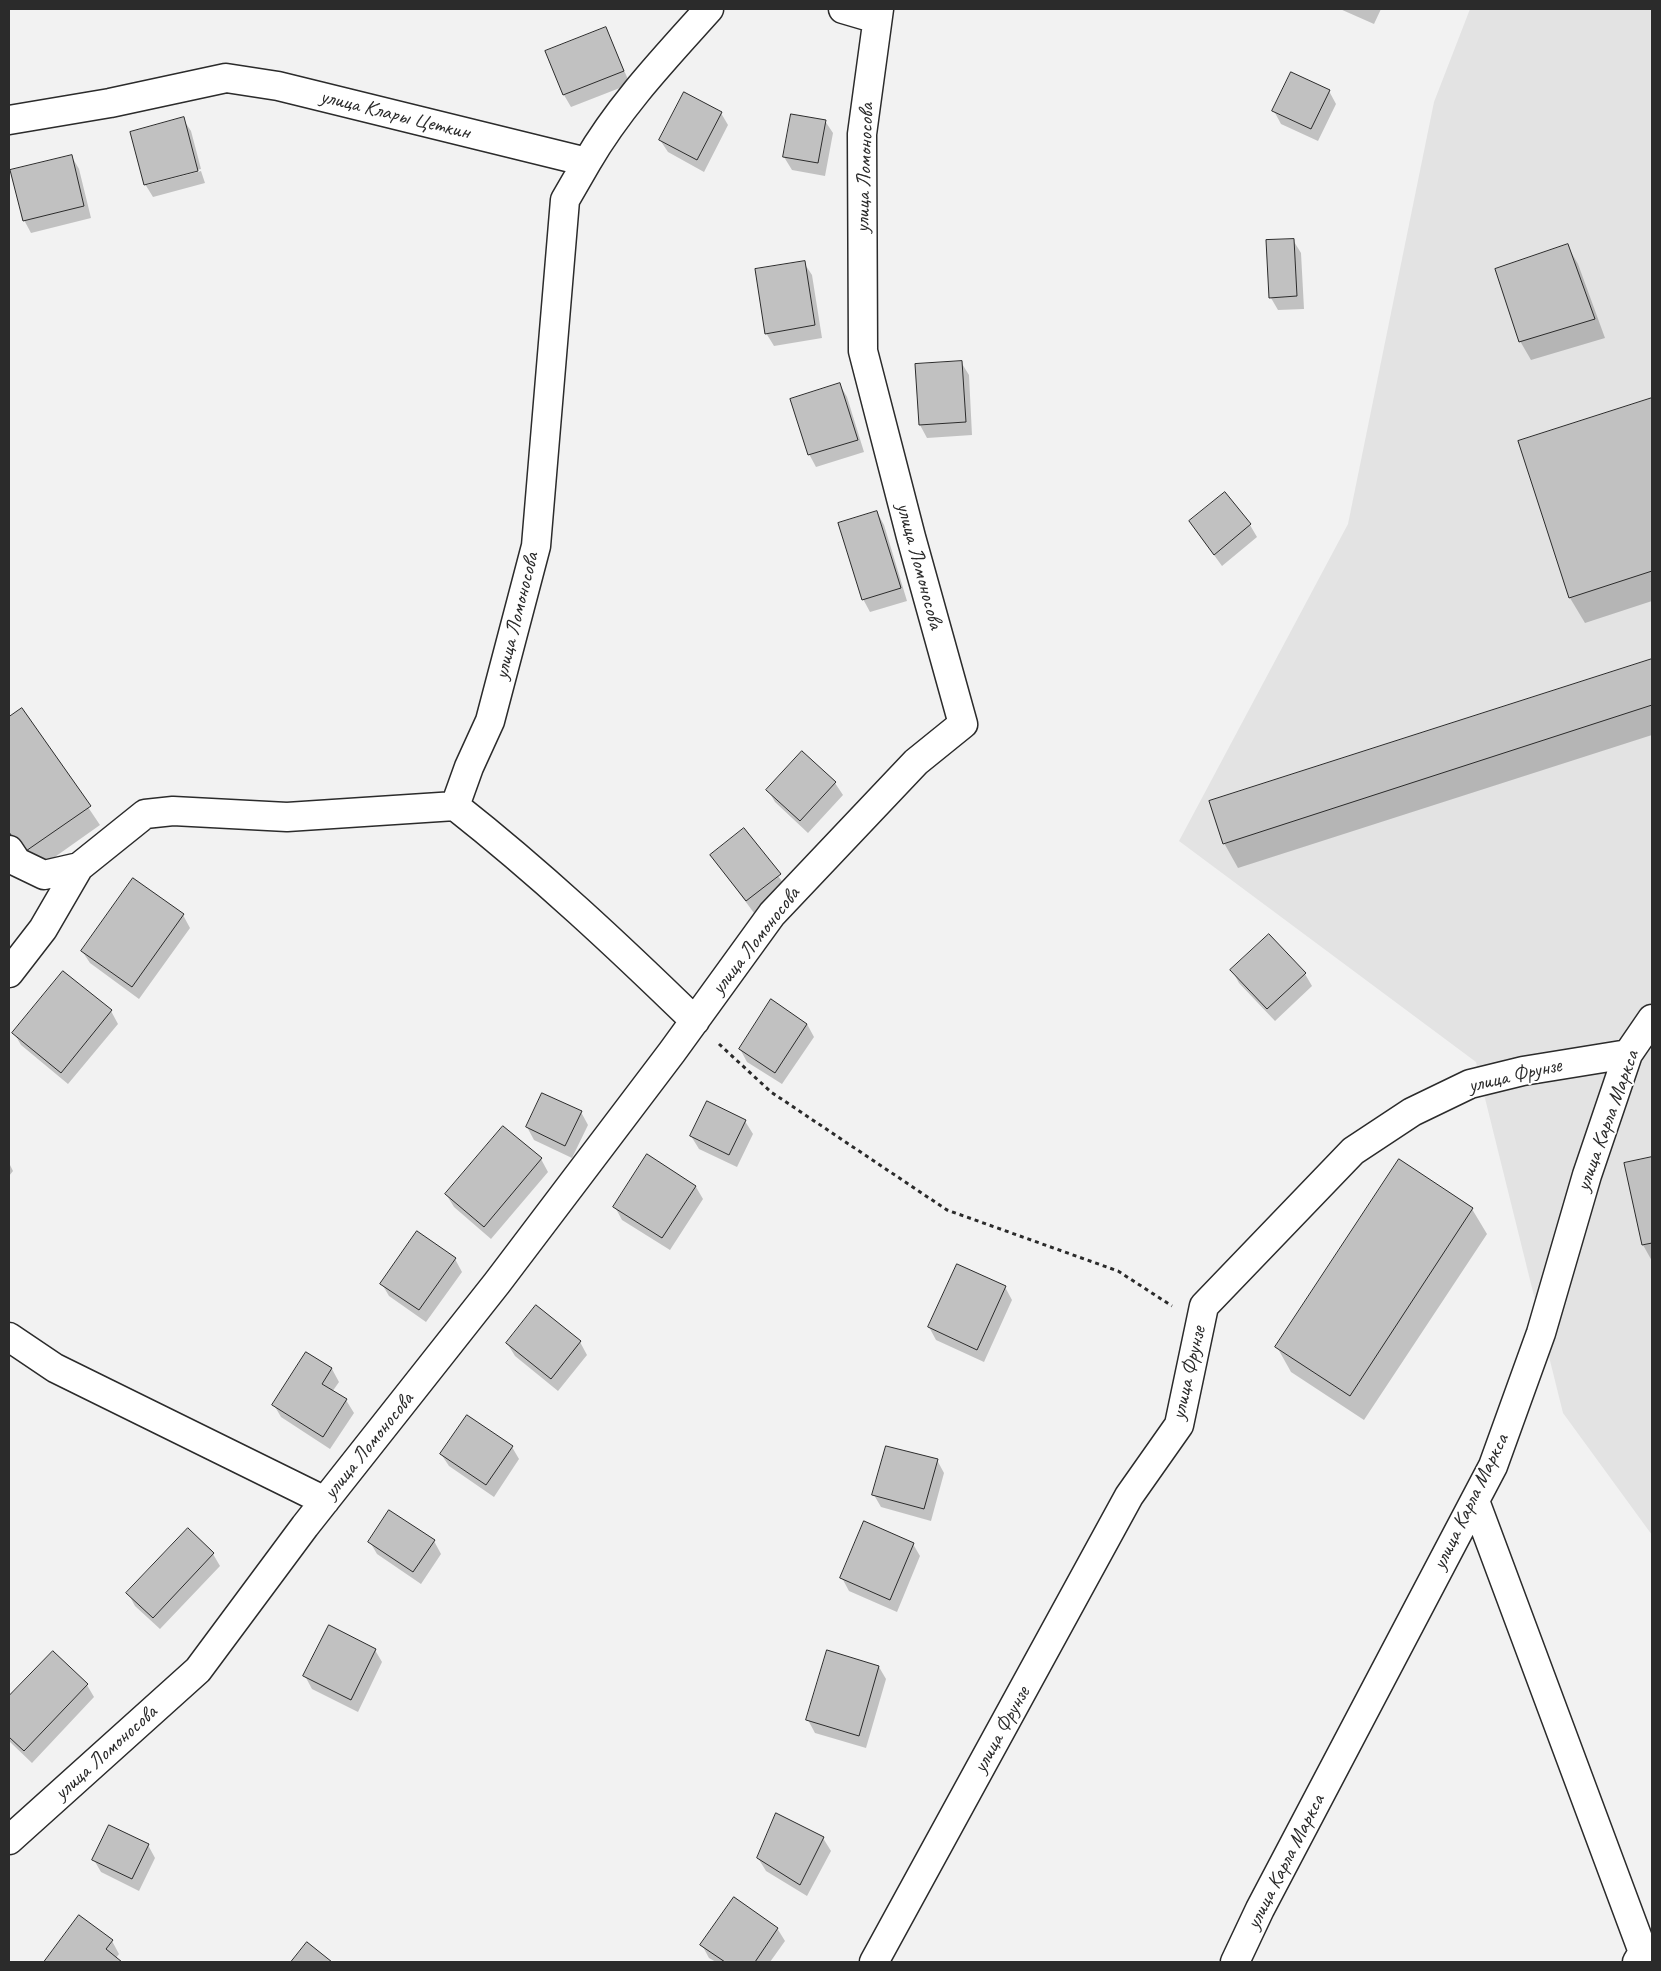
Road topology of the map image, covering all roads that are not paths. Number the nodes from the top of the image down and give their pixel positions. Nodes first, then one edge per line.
1 (709, 9) edge
2 (843, 9) edge
3 (878, 14) edge
4 (9, 120) edge
5 (587, 162) junction
6 (455, 806) junction
7 (9, 850) edge
8 (79, 867) junction
9 (9, 973) edge
10 (1652, 1019) edge
11 (695, 1021) junction
12 (1628, 1054) junction
13 (9, 1338) edge
14 (325, 1501) junction
15 (1475, 1501) junction
16 (9, 1840) edge
17 (1644, 1958) edge
18 (874, 1962) edge
19 (1235, 1962) edge

1 - 5 street
2 - 3 street
3 - 11 street, улица Ломоносова
4 - 5 street, улица Клары Цеткин
5 - 6 street, улица Ломоносова
6 - 8 street
6 - 11 street
7 - 8 street
8 - 9 street
10 - 12 street, улица Карла Маркса
11 - 14 street, улица Ломоносова
12 - 15 street, улица Карла Маркса
12 - 18 street, улица Фрунзе
13 - 14 street
14 - 16 street, улица Ломоносова
15 - 17 street
15 - 19 street, улица Карла Маркса

